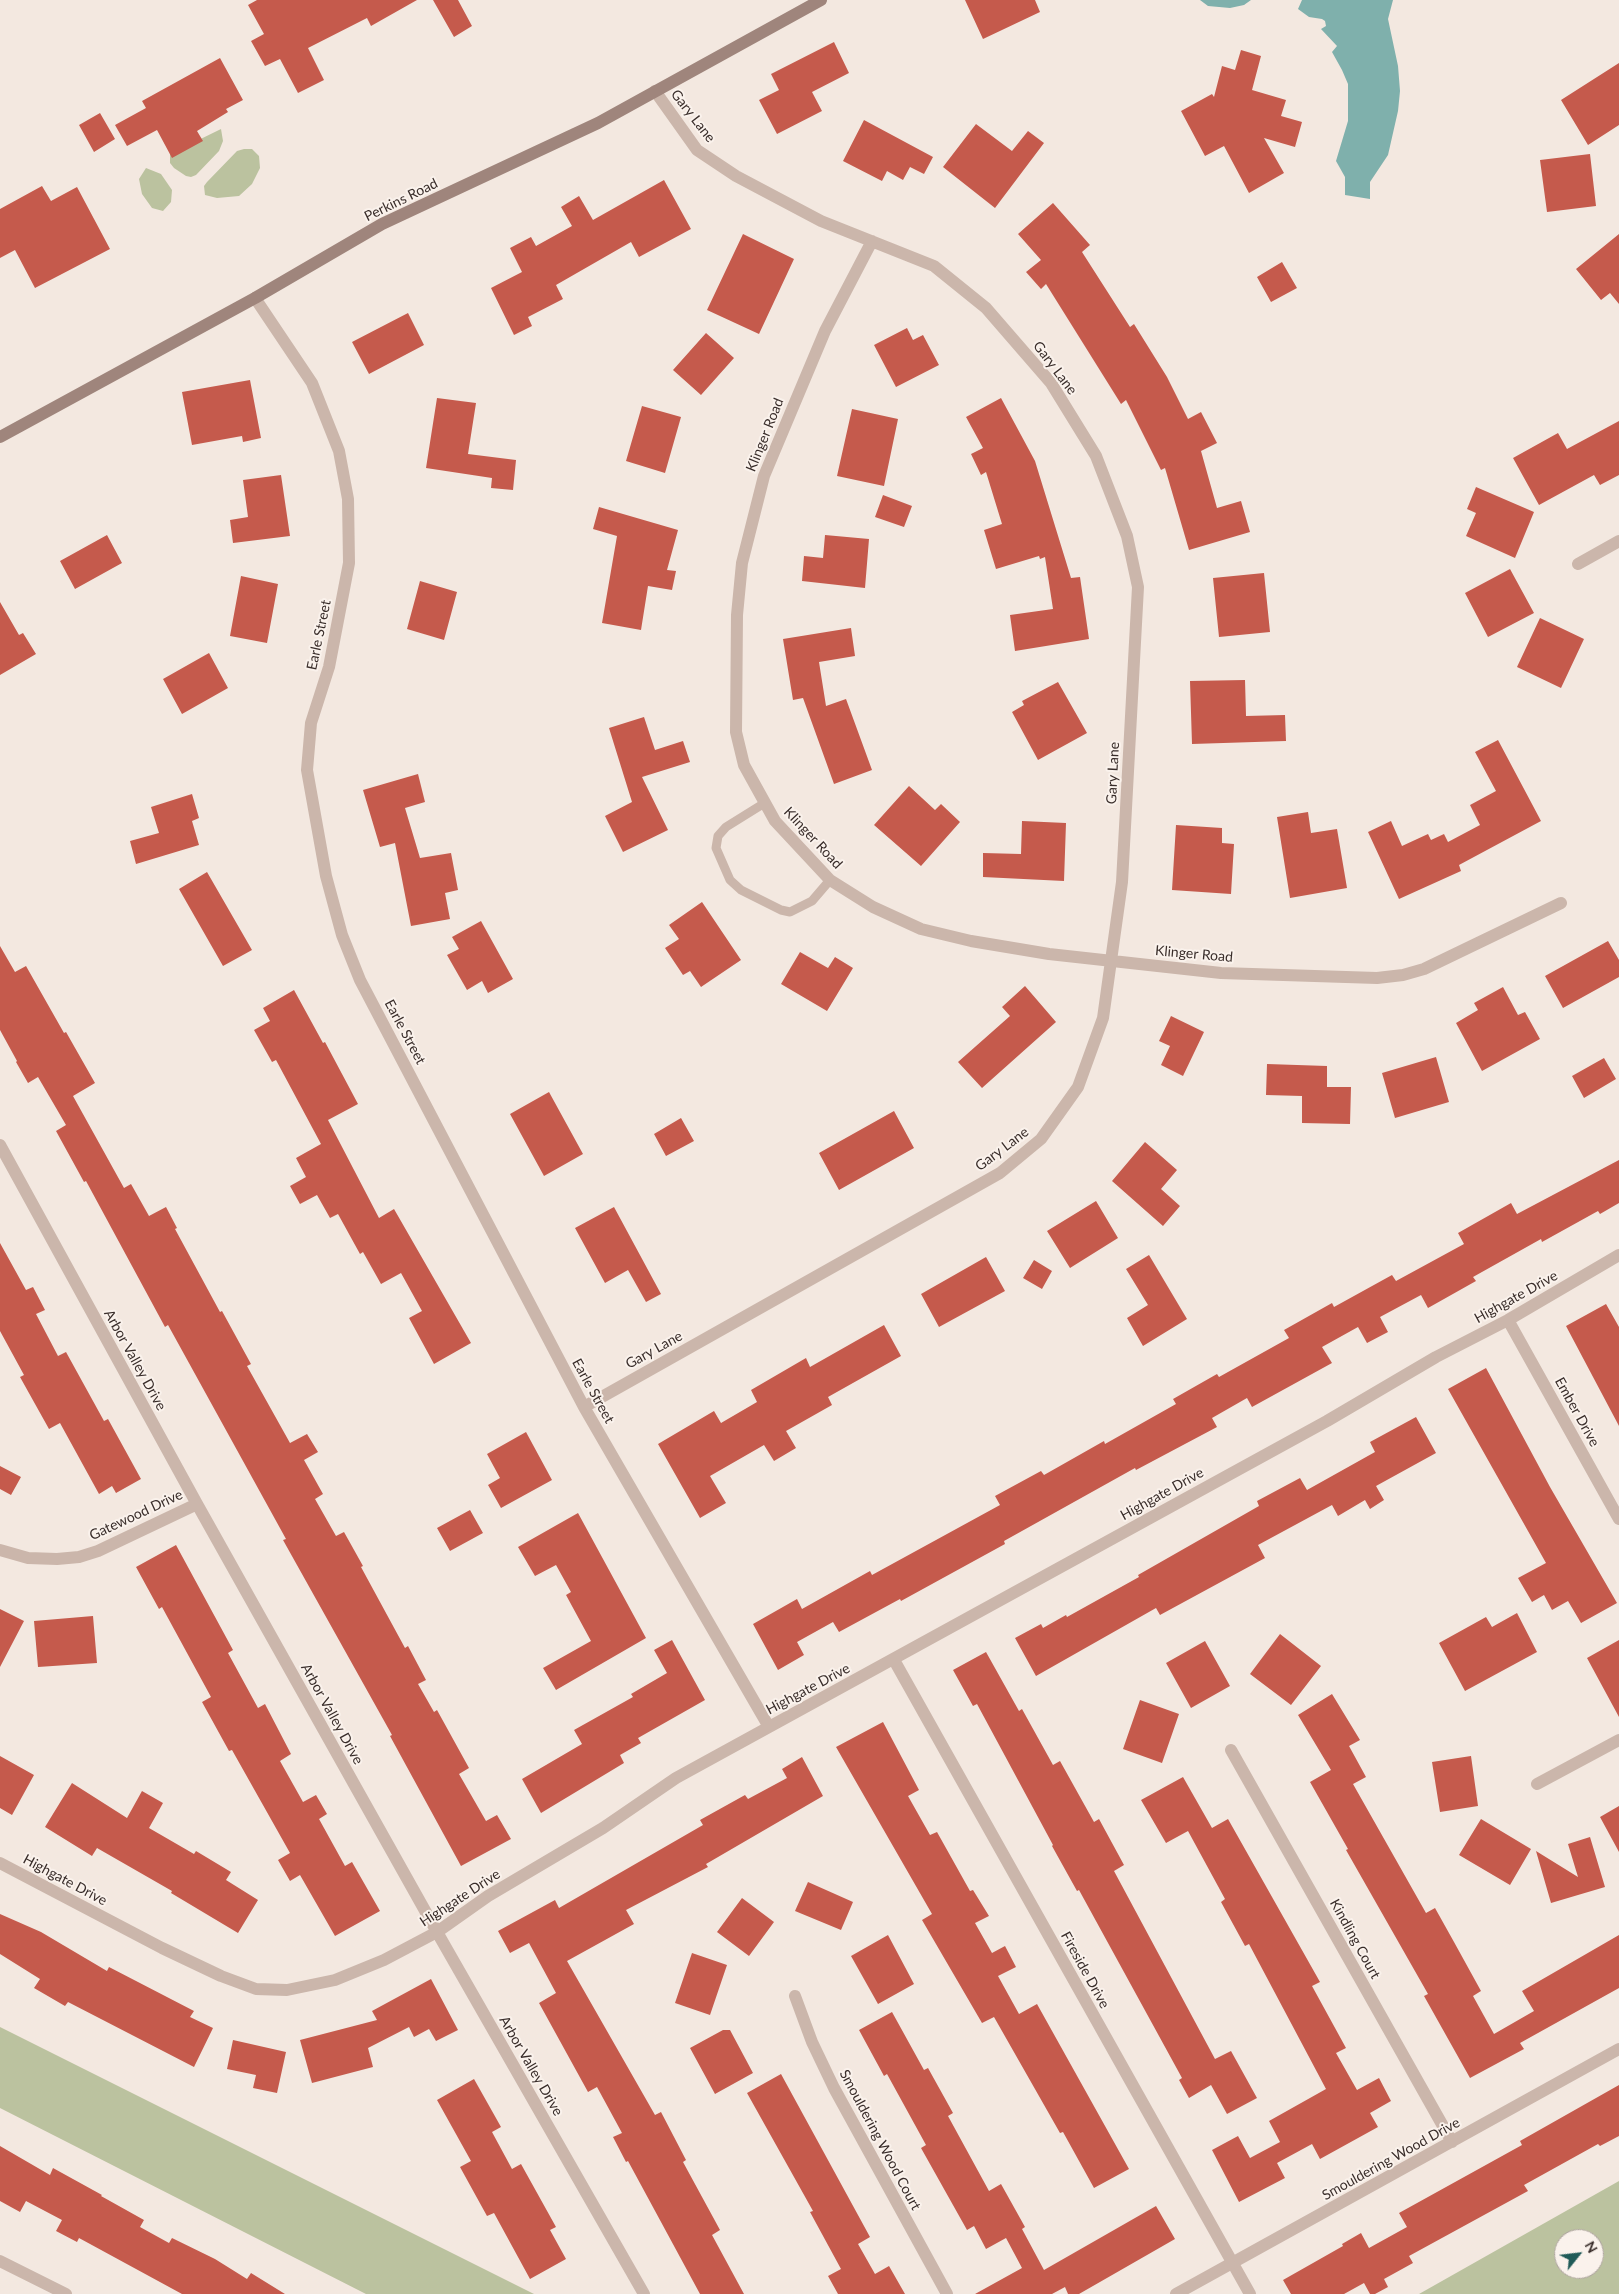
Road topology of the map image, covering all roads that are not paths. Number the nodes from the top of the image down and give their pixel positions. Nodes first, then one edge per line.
1 (821, 0) edge
2 (655, 91) junction
3 (872, 241) junction
4 (255, 298) junction
5 (0, 437) edge
6 (1619, 542) edge
7 (1578, 564) dead end
8 (763, 804) junction
9 (830, 880) junction
10 (1561, 903) dead end
11 (1111, 961) junction
12 (0, 1145) edge
13 (1619, 1255) edge
14 (1508, 1320) junction
15 (584, 1406) junction
16 (197, 1504) junction
17 (1619, 1519) edge
18 (0, 1550) edge
19 (894, 1660) junction
20 (769, 1727) junction
21 (1619, 1740) edge
22 (1231, 1750) dead end
23 (1537, 1784) dead end
24 (0, 1863) edge
25 (437, 1932) junction
26 (795, 1996) dead end
27 (1619, 2049) edge
28 (1452, 2142) junction
29 (0, 2261) edge
30 (1232, 2263) junction
31 (66, 2294) edge
32 (644, 2294) edge
33 (947, 2294) edge
34 (1176, 2294) edge
35 (1250, 2294) edge

1 - 2 main road, Perkins Road
2 - 3 street, Gary Lane
2 - 4 main road, Perkins Road
3 - 8 street, Klinger Road
3 - 11 street, Gary Lane
4 - 5 main road, Perkins Road
4 - 15 street, Earle Street
6 - 7 street
8 - 9 street, Klinger Road
8 - 9 lane
9 - 11 street, Klinger Road
10 - 11 street, Klinger Road
11 - 15 street, Gary Lane
12 - 16 street, Arbor Valley Drive
13 - 14 street, Highgate Drive
14 - 17 street, Ember Drive
14 - 19 street, Highgate Drive
15 - 20 street, Earle Street
16 - 18 street, Gatewood Drive
16 - 25 street, Arbor Valley Drive
19 - 20 street, Highgate Drive
19 - 30 street, Fireside Drive
20 - 25 street, Highgate Drive
21 - 23 street
22 - 28 street, Kindling Court
24 - 25 street, Highgate Drive
25 - 32 street, Arbor Valley Drive
26 - 33 street, Smouldering Wood Court
27 - 28 street, Smouldering Wood Drive
28 - 30 street, Smouldering Wood Drive
29 - 31 street
30 - 34 street, Smouldering Wood Drive
30 - 35 street, Fireside Drive

